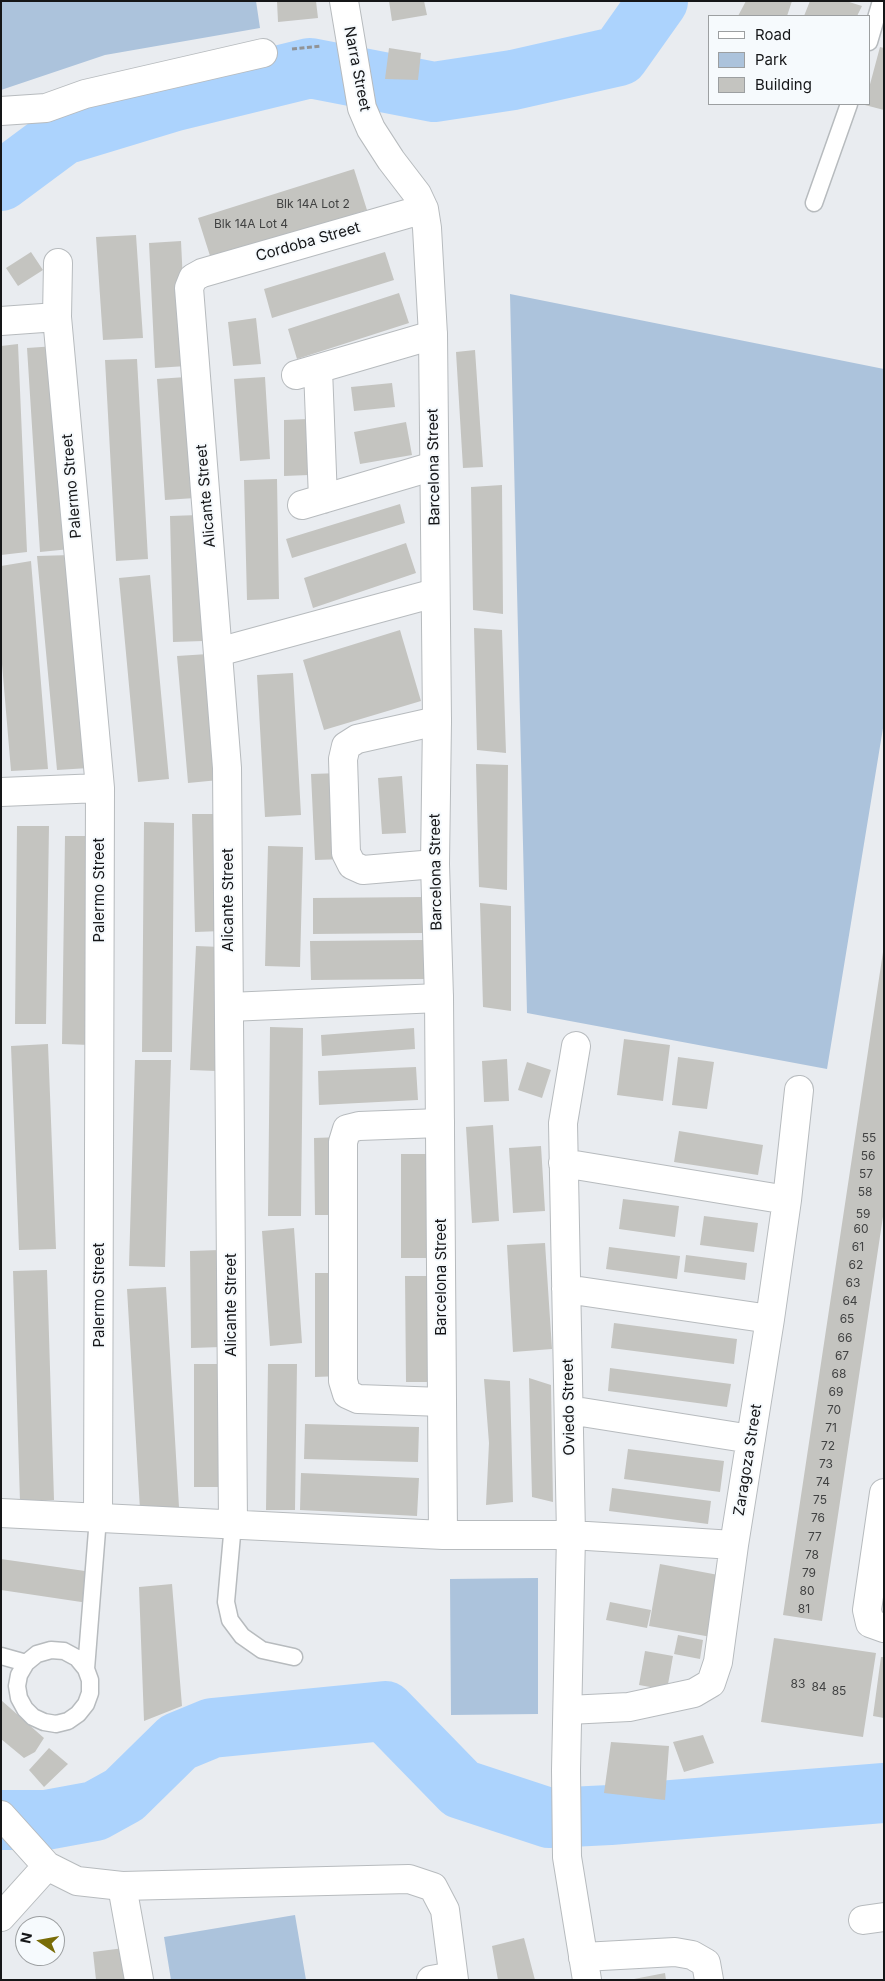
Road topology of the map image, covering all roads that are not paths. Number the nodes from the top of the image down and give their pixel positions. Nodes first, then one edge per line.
1 (344, 1) edge
2 (881, 1) edge
3 (870, 39) edge
4 (263, 53) road end
5 (849, 105) edge
6 (1, 111) edge
7 (814, 203) dead end
8 (424, 209) junction
9 (58, 263) dead end
10 (193, 278) joint
11 (57, 317) junction
12 (1, 321) edge
13 (433, 335) junction
14 (434, 466) junction
15 (435, 593) junction
16 (218, 652) junction
17 (437, 721) junction
18 (100, 788) junction
19 (1, 792) edge
20 (435, 864) junction
21 (439, 998) junction
22 (229, 1007) junction
23 (576, 1046) dead end
24 (799, 1090) dead end
25 (440, 1123) junction
26 (563, 1163) junction
27 (787, 1200) junction
28 (566, 1289) junction
29 (770, 1319) junction
30 (442, 1402) junction
31 (569, 1410) junction
32 (751, 1439) junction
33 (884, 1493) edge
34 (1, 1513) edge
35 (98, 1518) junction
36 (233, 1524) junction
37 (443, 1535) junction
38 (571, 1535) junction
39 (734, 1545) junction
40 (884, 1628) edge
41 (1, 1656) edge
42 (294, 1657) dead end
43 (26, 1663) junction
44 (86, 1669) junction
45 (568, 1710) junction
46 (1, 1815) edge
47 (47, 1866) junction
48 (122, 1886) junction
49 (1, 1917) edge
50 (585, 1968) edge
51 (446, 1978) edge
52 (139, 1980) edge
53 (709, 1980) edge

1 - 8 street, Narra Street
2 - 3 lane
4 - 6 street
5 - 7 lane
8 - 10 street, Cordoba Street
8 - 13 street, Barcelona Street
9 - 11 street, Palermo Street
10 - 16 street, Alicante Street
11 - 12 street
11 - 18 street, Palermo Street
13 - 14 street, Barcelona Street
13 - 14 street
14 - 15 street, Barcelona Street
15 - 16 street
15 - 17 street, Barcelona Street
16 - 22 street, Alicante Street
17 - 20 street, Barcelona Street
17 - 20 street
18 - 19 street
18 - 35 street, Palermo Street
20 - 21 street, Barcelona Street
21 - 22 street
21 - 25 street, Barcelona Street
22 - 36 street, Alicante Street
23 - 26 street, Oviedo Street
24 - 27 street, Zaragoza Street
25 - 30 street, Barcelona Street
25 - 30 street
26 - 27 street
26 - 28 street, Oviedo Street
27 - 29 street, Zaragoza Street
28 - 29 street
28 - 31 street, Oviedo Street
29 - 32 street, Zaragoza Street
30 - 37 street, Barcelona Street
31 - 32 street
31 - 38 street, Oviedo Street
32 - 39 street, Zaragoza Street
33 - 40 street
34 - 35 street
35 - 36 street
35 - 44 lane
36 - 37 street
36 - 42 lane
37 - 38 street
38 - 39 street
38 - 45 street, Oviedo Street
39 - 45 street, Zaragoza Street
41 - 43 lane
43 - 44 lane
43 - 44 lane
45 - 50 street, Oviedo Street
46 - 47 street
47 - 48 street
47 - 49 street
48 - 51 street
48 - 52 street
50 - 53 street

